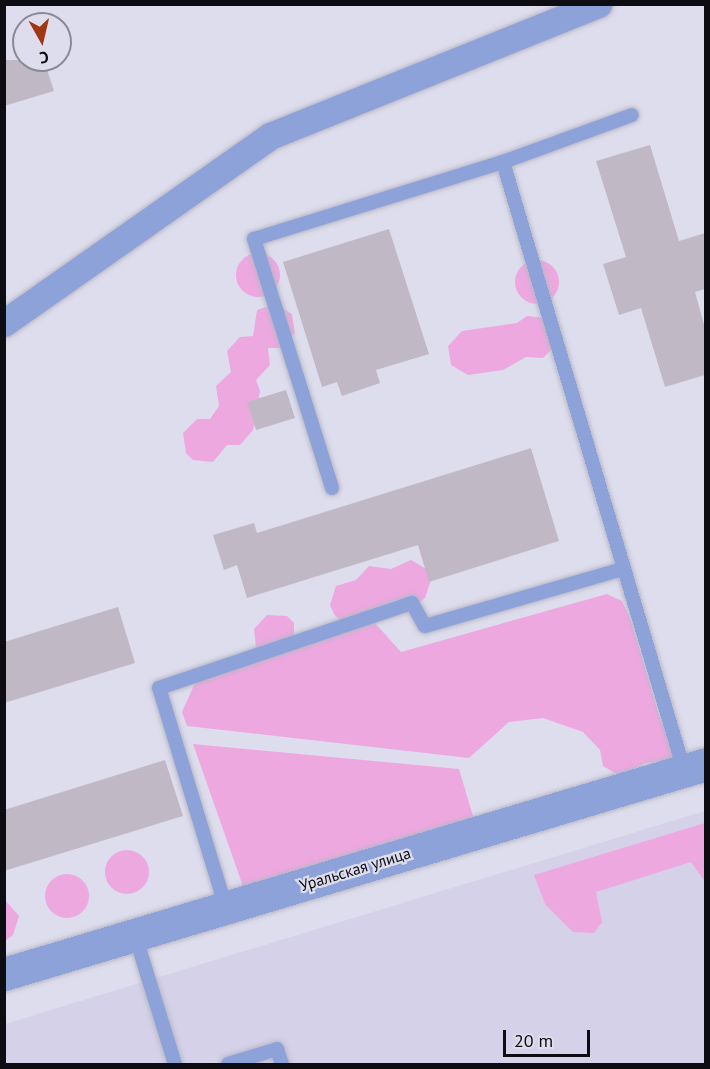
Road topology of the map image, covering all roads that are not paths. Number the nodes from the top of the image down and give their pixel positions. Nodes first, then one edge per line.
1 (599, 4) edge
2 (632, 115) dead end
3 (503, 162) junction
4 (4, 323) edge
5 (332, 488) dead end
6 (623, 568) junction
7 (695, 767) edge
8 (225, 908) junction
9 (135, 935) junction
10 (4, 974) edge
11 (175, 1065) edge
12 (228, 1065) edge
13 (282, 1065) edge

1 - 4 street
2 - 3 lane
3 - 5 lane
3 - 6 lane
6 - 7 lane
6 - 8 lane
7 - 8 street, Уральская улица
8 - 9 street, Уральская улица
9 - 10 street, Уральская улица
9 - 11 lane
12 - 13 lane

